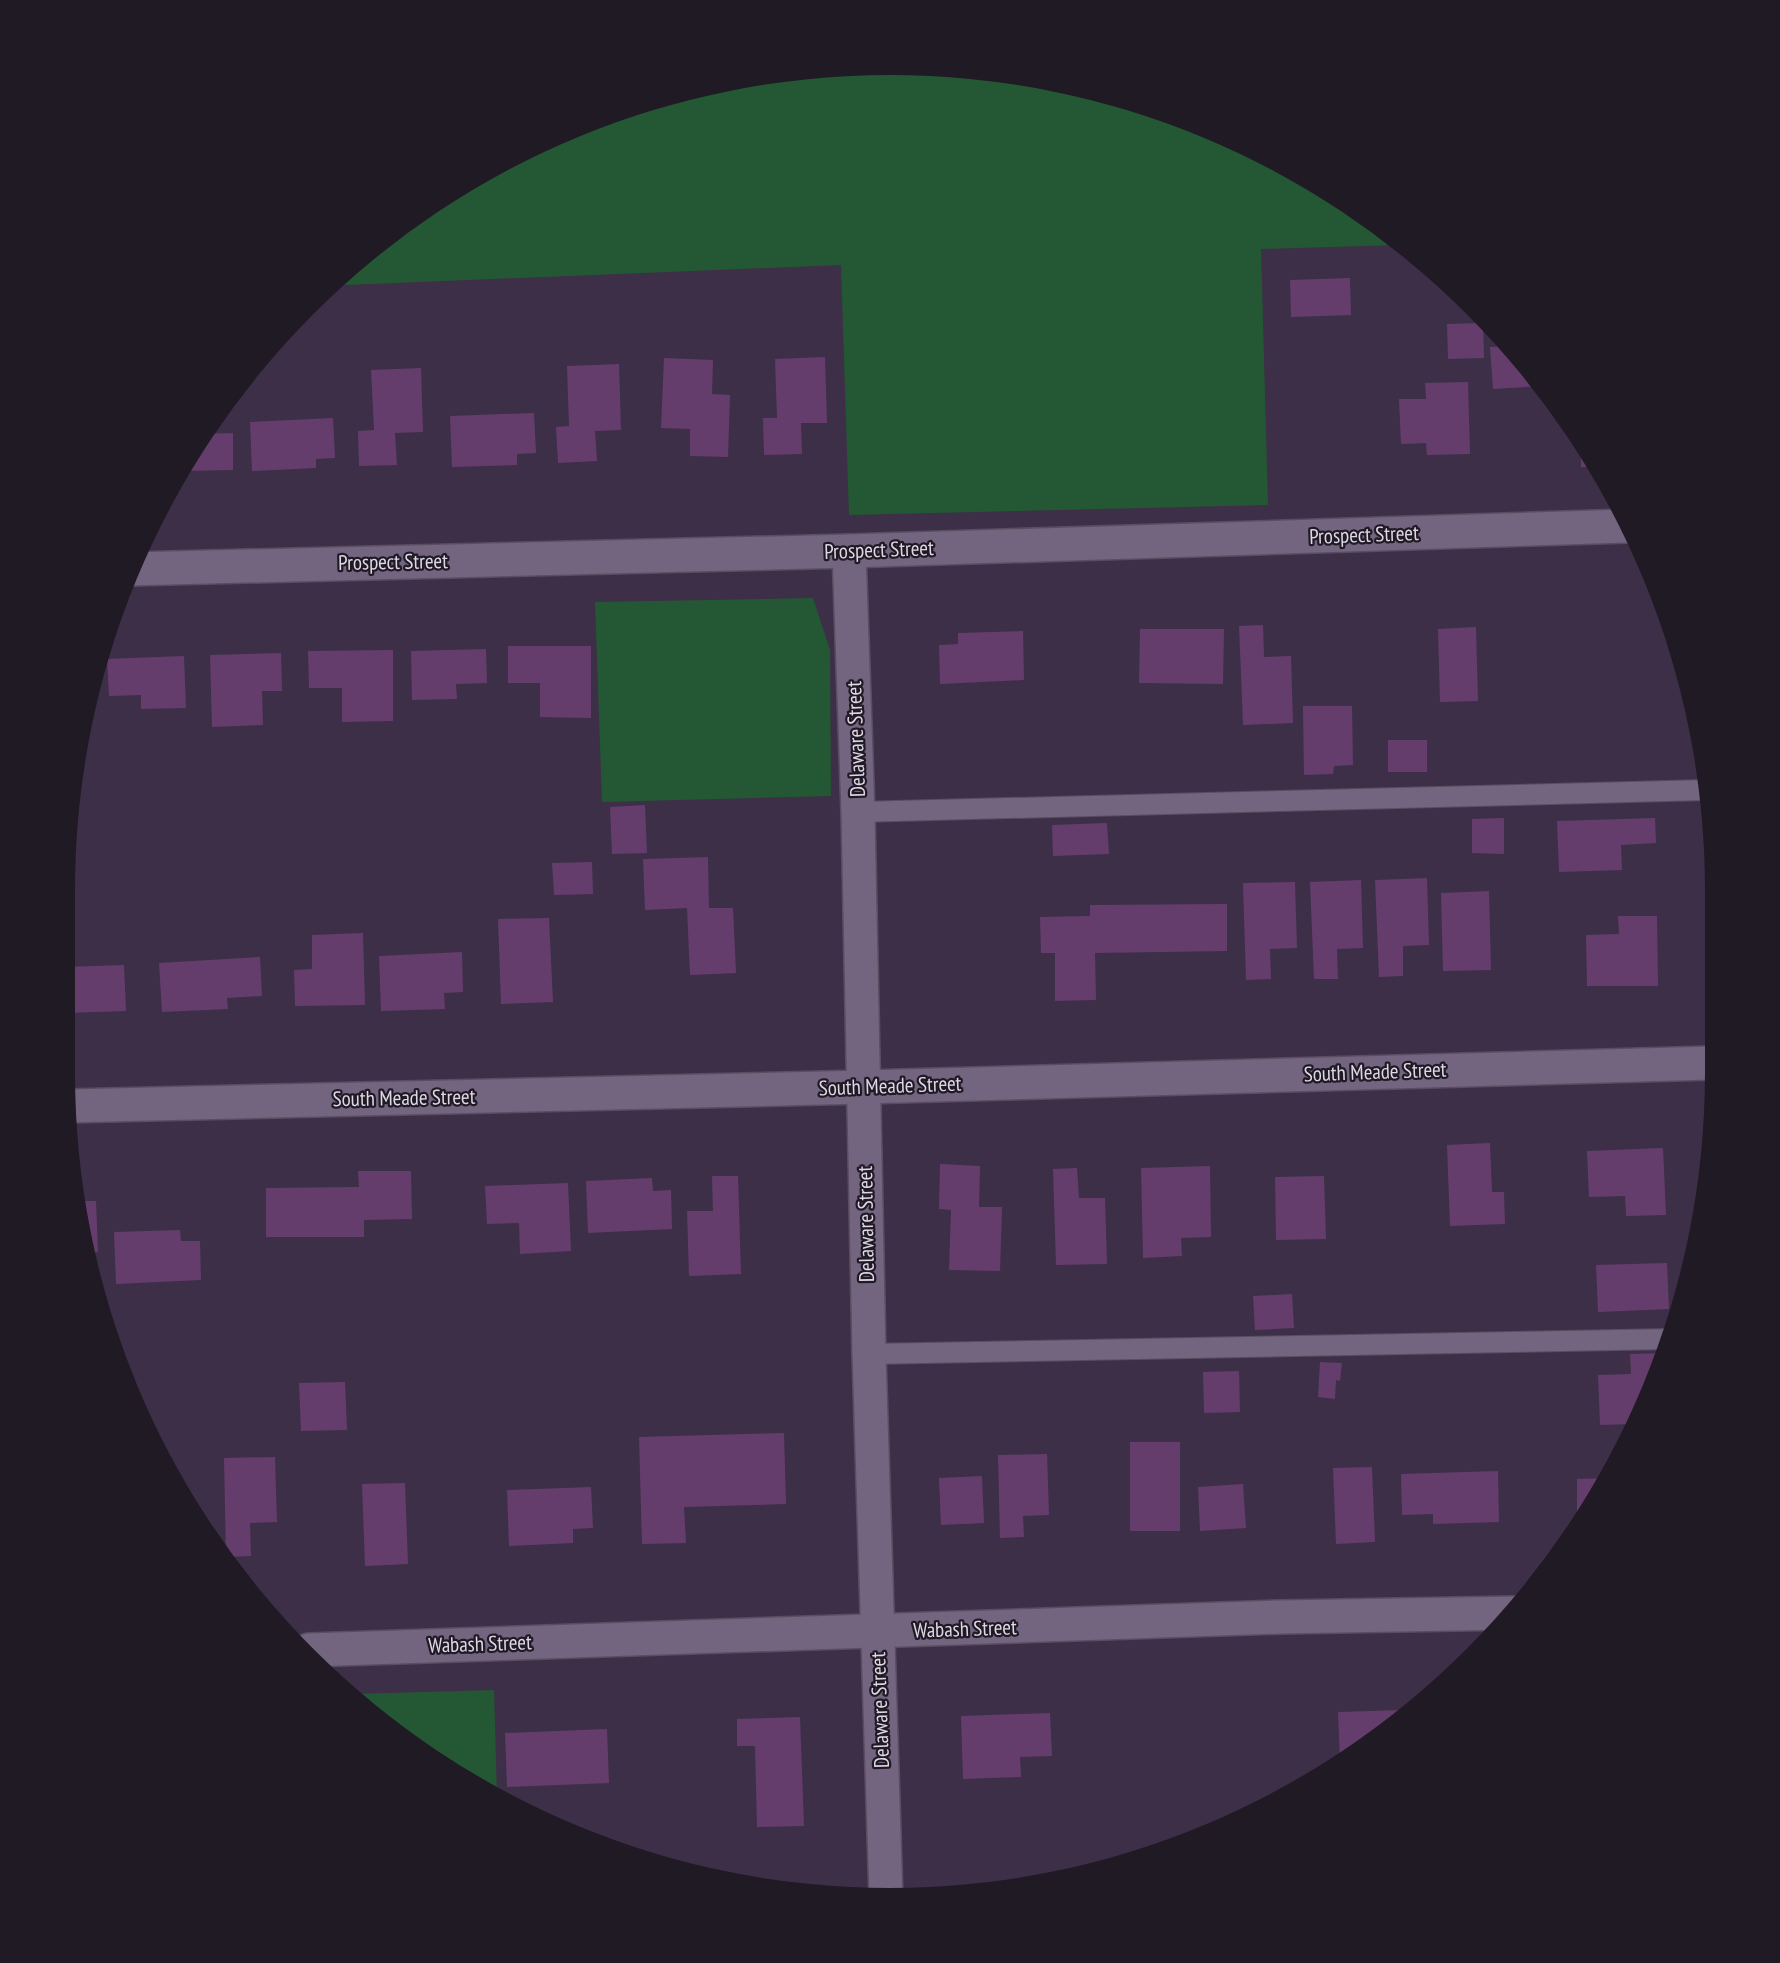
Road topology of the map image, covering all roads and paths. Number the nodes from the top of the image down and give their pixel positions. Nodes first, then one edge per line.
1 (1619, 526) edge
2 (849, 550) junction
3 (141, 569) edge
4 (1699, 790) edge
5 (858, 812) junction
6 (1705, 1063) edge
7 (864, 1087) junction
8 (76, 1106) edge
9 (1660, 1339) edge
10 (869, 1353) junction
11 (1500, 1613) edge
12 (878, 1632) junction
13 (315, 1650) edge
14 (886, 1888) edge

1 - 2 street, Prospect Street
2 - 3 street, Prospect Street
2 - 5 street, Delaware Street
4 - 5 lane
5 - 7 street, Delaware Street
6 - 7 street, South Meade Street
7 - 8 street, South Meade Street
7 - 10 street, Delaware Street
9 - 10 lane
10 - 12 street, Delaware Street
11 - 12 street, Wabash Street
12 - 13 street, Wabash Street
12 - 14 street, Delaware Street

